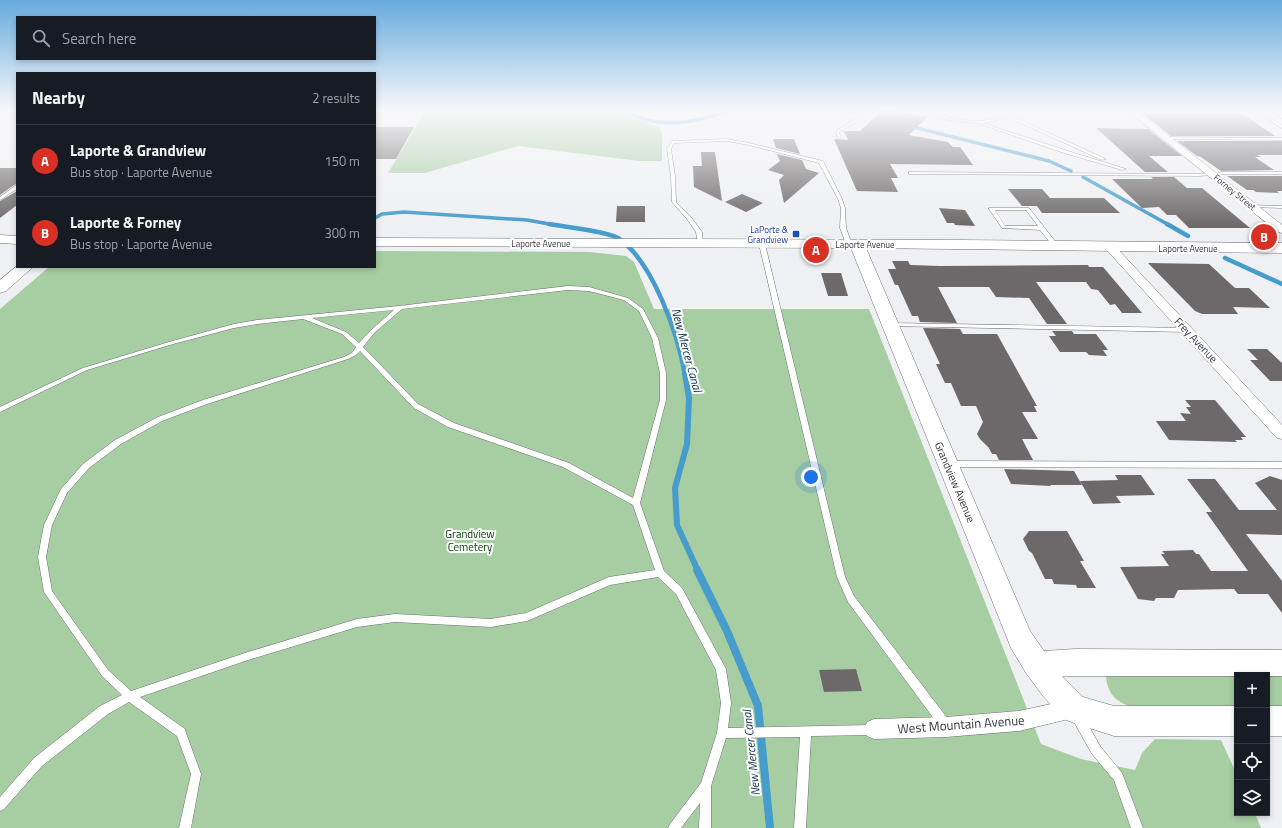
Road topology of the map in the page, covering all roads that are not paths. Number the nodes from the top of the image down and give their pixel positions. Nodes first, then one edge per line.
1 (669, 149) edge
2 (768, 149) edge
3 (1056, 149) edge
4 (1081, 149) edge
5 (1180, 149) edge
6 (1124, 168) junction
7 (910, 173) dead end
8 (1282, 173) edge
9 (1137, 174) junction
10 (1212, 174) junction
11 (16, 189) edge
12 (0, 200) edge
13 (1252, 206) junction
14 (1282, 207) edge
15 (1041, 228) junction
16 (1282, 230) edge
17 (0, 239) edge
18 (16, 240) edge
19 (376, 242) edge
20 (700, 244) junction
21 (762, 244) junction
22 (853, 244) junction
23 (1055, 245) junction
24 (1109, 246) junction
25 (1282, 248) edge
26 (24, 268) edge
27 (0, 288) edge
28 (399, 308) junction
29 (304, 318) junction
30 (890, 325) junction
31 (1187, 330) junction
32 (360, 347) junction
33 (0, 410) edge
34 (1282, 434) edge
35 (947, 464) junction
36 (1282, 466) edge
37 (636, 503) junction
38 (660, 573) junction
39 (1282, 663) edge
40 (1036, 664) junction
41 (130, 696) junction
42 (1074, 709) junction
43 (1234, 721) edge
44 (1270, 721) edge
45 (1282, 721) edge
46 (946, 727) junction
47 (874, 730) joint
48 (806, 731) junction
49 (722, 733) junction
50 (706, 786) junction
51 (0, 805) edge
52 (185, 828) edge
53 (674, 828) edge
54 (705, 828) edge
55 (800, 828) edge
56 (1137, 828) edge

1 - 20 lane
2 - 22 lane
3 - 6 lane
4 - 6 lane
5 - 10 street, Forney Street
6 - 9 lane
7 - 9 lane
8 - 10 lane
9 - 10 lane
10 - 13 street, Forney Street
11 - 12 lane
13 - 14 lane
13 - 16 street, Forney Street
15 - 15 lane
15 - 23 lane
17 - 18 street
19 - 20 street, Laporte Avenue
20 - 21 street, Laporte Avenue
21 - 22 street, Laporte Avenue
21 - 46 lane
22 - 23 street, Laporte Avenue
22 - 30 street, Grandview Avenue
23 - 24 street, Laporte Avenue
24 - 25 street, Laporte Avenue
24 - 31 street, Frey Avenue
26 - 27 street
28 - 29 lane
28 - 32 lane
28 - 37 lane
29 - 32 lane
29 - 33 lane
30 - 31 lane
30 - 35 street, Grandview Avenue
31 - 34 street, Frey Avenue
32 - 37 lane
32 - 41 lane
35 - 36 lane
35 - 40 street, Grandview Avenue
37 - 38 lane
38 - 41 lane
38 - 49 lane
39 - 40 street
40 - 42 street, Grandview Avenue
41 - 51 lane
41 - 52 lane
42 - 43 street, West Mountain Avenue
42 - 46 street, West Mountain Avenue
42 - 56 lane
44 - 45 street
46 - 47 street, West Mountain Avenue
47 - 48 lane
48 - 49 lane
48 - 55 lane
49 - 50 lane
50 - 53 lane
50 - 54 lane

